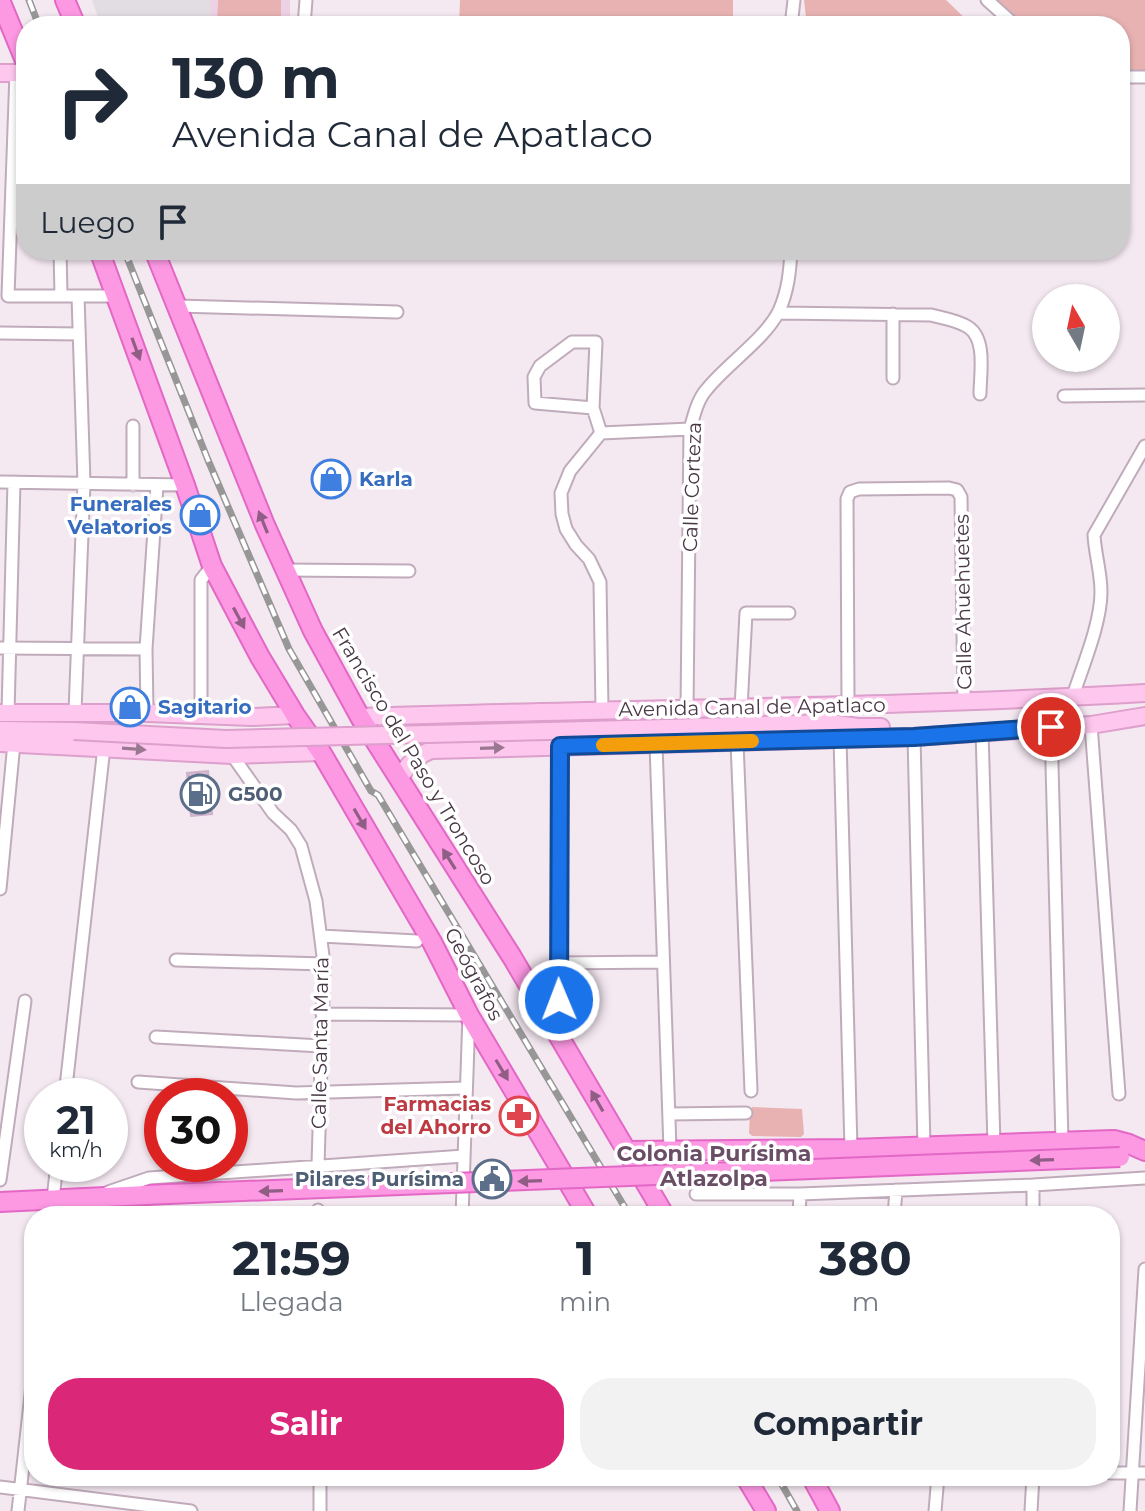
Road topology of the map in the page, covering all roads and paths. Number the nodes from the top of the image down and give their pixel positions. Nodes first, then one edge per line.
1 (0, 0) edge
2 (987, 0) edge
3 (1005, 16) edge
4 (16, 67) edge
5 (16, 96) edge
6 (60, 260) edge
7 (103, 260) edge
8 (158, 260) edge
9 (790, 260) edge
10 (61, 295) junction
11 (78, 296) junction
12 (117, 296) junction
13 (178, 306) junction
14 (397, 312) dead end
15 (778, 313) junction
16 (893, 314) junction
17 (0, 333) edge
18 (79, 334) junction
19 (893, 378) dead end
20 (980, 394) dead end
21 (1145, 395) edge
22 (1064, 396) dead end
23 (593, 408) junction
24 (133, 426) dead end
25 (690, 429) junction
26 (601, 433) junction
27 (1145, 446) edge
28 (0, 482) edge
29 (14, 482) junction
30 (84, 483) junction
31 (133, 485) junction
32 (157, 485) junction
33 (185, 485) junction
34 (212, 566) junction
35 (283, 570) junction
36 (409, 571) dead end
37 (789, 613) dead end
38 (4, 648) edge
39 (78, 649) junction
40 (146, 649) junction
41 (1145, 693) edge
42 (1103, 695) junction
43 (1073, 696) junction
44 (961, 701) junction
45 (848, 705) junction
46 (741, 708) junction
47 (687, 709) junction
48 (602, 710) junction
49 (75, 712) junction
50 (4, 713) edge
51 (147, 713) junction
52 (454, 714) junction
53 (201, 715) junction
54 (295, 715) junction
55 (1145, 716) edge
56 (252, 717) junction
57 (360, 717) junction
58 (829, 723) junction
59 (1098, 724) junction
60 (1051, 727) junction
61 (0, 730) edge
62 (982, 731) junction
63 (949, 734) junction
64 (914, 737) junction
65 (840, 738) junction
66 (737, 742) junction
67 (7, 743) edge
68 (656, 744) junction
69 (560, 746) junction
70 (104, 747) junction
71 (460, 749) junction
72 (321, 752) junction
73 (238, 755) junction
74 (399, 779) junction
75 (0, 889) edge
76 (321, 936) junction
77 (417, 941) dead end
78 (176, 960) dead end
79 (663, 962) junction
80 (558, 963) junction
81 (324, 964) junction
82 (25, 1001) dead end
83 (322, 1014) junction
84 (469, 1015) junction
85 (156, 1037) dead end
86 (560, 1037) junction
87 (321, 1046) junction
88 (67, 1078) edge
89 (138, 1082) dead end
90 (466, 1088) junction
91 (751, 1091) dead end
92 (319, 1093) junction
93 (1119, 1094) dead end
94 (746, 1113) dead end
95 (669, 1114) junction
96 (1062, 1141) junction
97 (994, 1144) junction
98 (924, 1147) junction
99 (670, 1149) junction
100 (851, 1149) junction
101 (625, 1151) junction
102 (1145, 1154) edge
103 (464, 1156) junction
104 (318, 1165) junction
105 (1145, 1178) edge
106 (0, 1180) edge
107 (55, 1182) edge
108 (1033, 1185) junction
109 (896, 1190) junction
110 (696, 1194) dead end
111 (800, 1194) junction
112 (88, 1199) junction
113 (0, 1202) edge
114 (35, 1206) edge
115 (52, 1206) edge
116 (60, 1206) edge
117 (462, 1206) edge
118 (582, 1206) edge
119 (659, 1206) edge
120 (799, 1206) edge
121 (895, 1206) edge
122 (1033, 1206) edge
123 (1145, 1269) edge
124 (24, 1461) edge
125 (1139, 1473) edge
126 (320, 1486) edge
127 (751, 1486) edge
128 (817, 1486) edge
129 (937, 1486) edge
130 (1032, 1486) edge
131 (0, 1487) edge
132 (21, 1489) junction
133 (18, 1511) edge
134 (191, 1511) edge
135 (320, 1511) edge
136 (766, 1511) edge
137 (830, 1511) edge
138 (935, 1511) edge
139 (1031, 1511) edge
140 (1130, 1511) edge

1 - 4 main road
2 - 3 street
5 - 10 street
6 - 10 street
7 - 12 main road
8 - 13 main road, Francisco del Paso y Troncoso
9 - 15 street, Calle Corteza
10 - 11 street
11 - 12 street
11 - 18 street
12 -> 33 main road
13 - 14 street
35 -> 13 main road, Francisco del Paso y Troncoso
15 - 16 street
15 - 25 street, Calle Corteza
16 - 19 street
16 - 20 street
17 - 18 street
18 - 30 street
21 - 22 street
23 - 23 street
23 - 26 street
24 - 31 street
25 - 26 street
25 - 47 street, Calle Corteza
26 - 48 street
27 - 43 street
28 - 29 street
29 - 30 street
29 - 38 street
30 - 31 street
30 - 39 street
31 - 32 street
32 - 33 street
32 - 40 street
33 - 34 main road
34 - 53 street
34 -> 54 main road
35 - 36 street
35 - 57 main road, Francisco del Paso y Troncoso
37 - 46 street
38 - 39 street
38 - 50 street
39 - 40 street
39 - 49 street
40 - 51 street
41 - 42 street, Avenida Canal de Apatlaco
42 - 43 street, Avenida Canal de Apatlaco
42 - 59 street
43 - 44 street, Avenida Canal de Apatlaco
44 - 45 street, Avenida Canal de Apatlaco
44 - 45 street, Calle Ahuehuetes
44 - 58 street
45 - 46 street, Avenida Canal de Apatlaco
46 - 47 street, Avenida Canal de Apatlaco
47 - 48 street, Avenida Canal de Apatlaco
48 - 52 street, Avenida Canal de Apatlaco
49 - 50 street
49 - 51 street
51 - 53 street
52 - 57 street, Avenida Canal de Apatlaco
52 - 71 street
53 - 56 street
54 - 56 street
54 - 72 main road
55 - 59 street, Avenida Canal de Apatlaco
56 - 73 street
57 - 74 main road, Francisco del Paso y Troncoso
58 - 61 street, bridge
58 - 63 street
59 - 60 street, Avenida Canal de Apatlaco
59 - 93 street
60 - 62 street, Avenida Canal de Apatlaco
60 - 96 street
62 - 63 street, Avenida Canal de Apatlaco
62 - 97 street
63 - 64 street, Avenida Canal de Apatlaco
64 - 65 street, Avenida Canal de Apatlaco
64 - 98 street
65 - 66 street, Avenida Canal de Apatlaco
65 - 100 street
66 - 68 street, Avenida Canal de Apatlaco
66 - 91 street
67 - 70 street
67 - 75 street
68 - 69 street, Avenida Canal de Apatlaco
68 - 79 street
71 -> 69 street, Avenida Canal de Apatlaco
69 - 80 street
70 -> 73 street
70 - 88 street
71 - 74 street, Avenida Canal de Apatlaco
72 - 73 street
72 -> 84 main road, Geógrafos
73 - 76 street, Calle Santa María
86 -> 74 main road, Francisco del Paso y Troncoso
76 - 77 street
76 - 81 street, Calle Santa María
78 - 81 street
79 - 80 street
79 - 95 street
80 - 86 street
81 - 83 street, Calle Santa María
82 - 106 street
83 - 84 street
83 - 87 street, Calle Santa María
84 - 90 street
84 -> 118 main road, Geógrafos
85 - 87 street
101 -> 86 main road, Francisco del Paso y Troncoso
87 - 92 street, Calle Santa María
89 - 92 street
90 - 92 street
90 - 103 street
92 - 104 street, Calle Santa María
94 - 95 street
95 - 99 street
96 - 97 main road
96 - 102 main road
97 - 98 main road
98 - 100 main road
99 - 100 main road
99 - 101 main road
101 - 119 main road, Francisco del Paso y Troncoso
102 -> 112 main road, bridge
103 - 104 street
103 - 117 street
104 - 112 street
105 - 108 street
107 - 115 street
108 - 109 street
108 - 122 street
109 - 111 street
109 - 121 street
110 - 111 street
111 - 120 street
112 - 116 main road
113 - 114 main road
123 - 125 street
124 - 132 street
125 - 140 street
126 - 135 street
127 - 136 main road
128 - 137 main road
129 - 138 street
130 - 139 street
131 - 132 street
132 - 133 street
132 - 134 street

